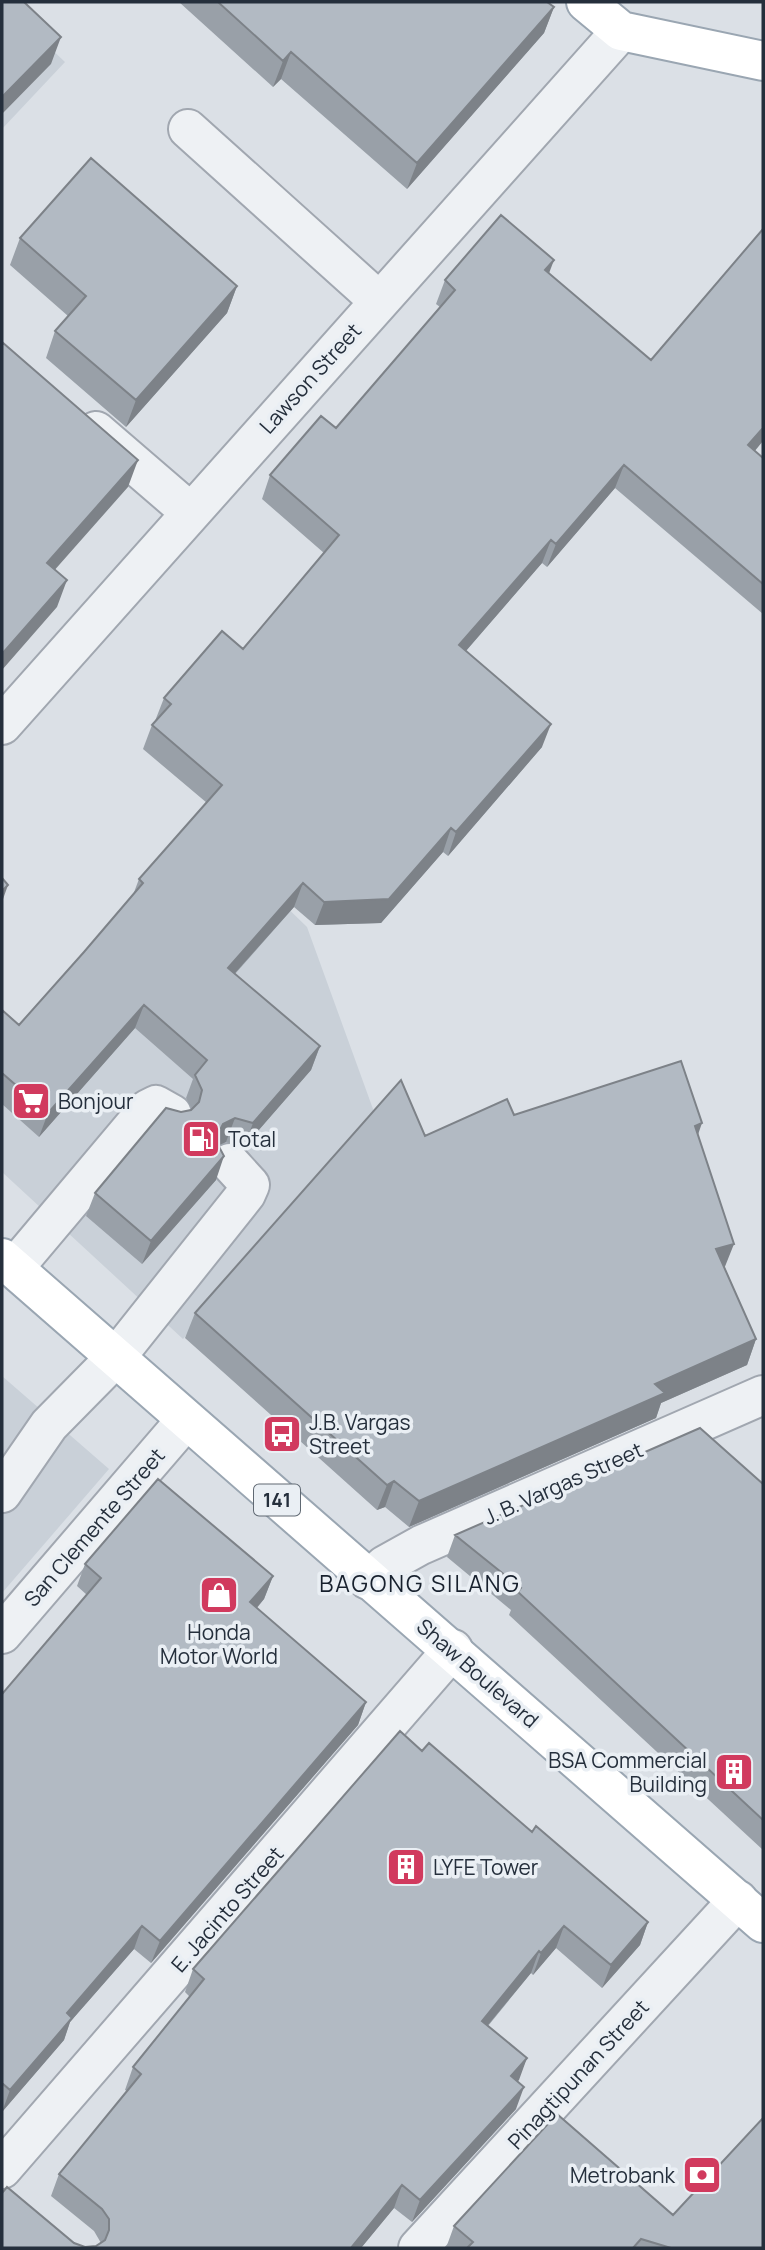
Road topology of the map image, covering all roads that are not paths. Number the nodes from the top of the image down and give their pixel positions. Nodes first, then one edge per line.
1 (586, 2) edge
2 (621, 32) junction
3 (763, 61) edge
4 (188, 130) dead end
5 (379, 301) junction
6 (64, 404) edge
7 (190, 512) junction
8 (2, 725) edge
9 (172, 1114) edge
10 (230, 1163) dead end
11 (8, 1263) edge
12 (117, 1356) junction
13 (763, 1395) edge
14 (186, 1420) junction
15 (2, 1493) edge
16 (368, 1580) junction
17 (2, 1634) edge
18 (453, 1649) junction
19 (750, 1911) edge
20 (8, 2185) edge
21 (418, 2248) edge

1 - 2 main road
2 - 3 main road
2 - 5 street, Lawson Street
4 - 5 street
5 - 7 street, Lawson Street
6 - 7 street
7 - 8 street, Lawson Street
9 - 11 street
10 - 12 street
11 - 12 main road, Shaw Boulevard / 141
12 - 14 main road, Shaw Boulevard / 141
12 - 15 street
13 - 16 street, J. B. Vargas Street
14 - 16 main road, Shaw Boulevard / 141
14 - 17 street, San Clemente Street
16 - 18 main road, Shaw Boulevard / 141
18 - 19 main road, Shaw Boulevard / 141
18 - 20 street, E. Jacinto Street
19 - 21 street, Pinagtipunan Street

